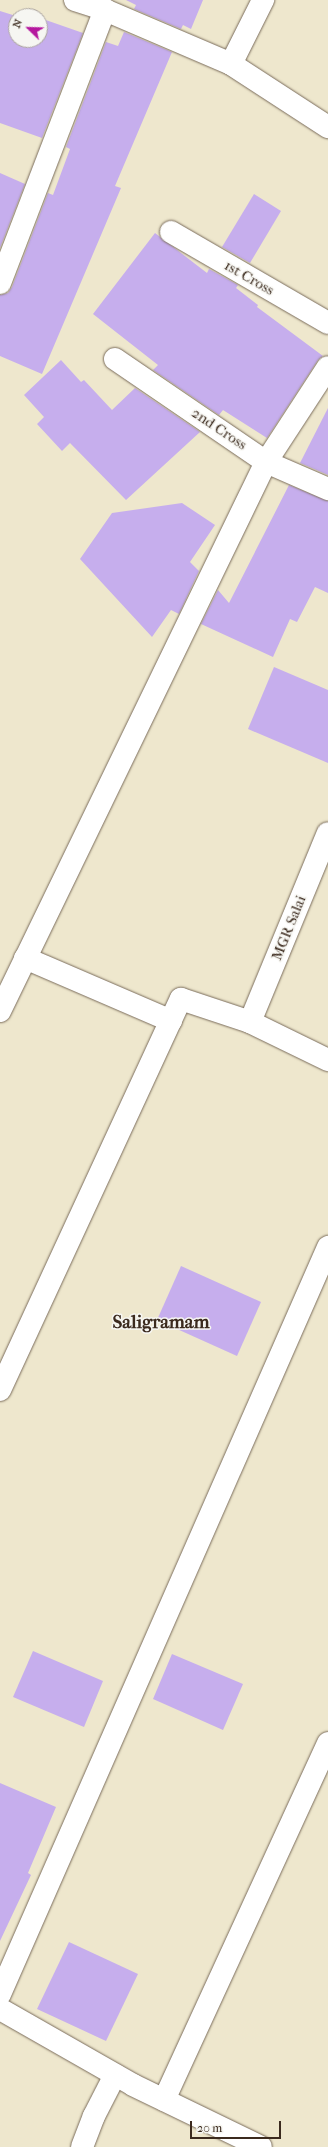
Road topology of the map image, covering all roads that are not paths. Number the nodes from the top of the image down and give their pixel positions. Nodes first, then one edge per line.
1 (75, 0) edge
2 (263, 0) edge
3 (105, 10) junction
4 (231, 64) junction
5 (328, 127) edge
6 (171, 232) dead end
7 (0, 283) edge
8 (328, 323) edge
9 (115, 359) dead end
10 (328, 367) edge
11 (266, 462) junction
12 (328, 489) edge
13 (328, 833) edge
14 (26, 958) junction
15 (0, 1011) edge
16 (171, 1022) junction
17 (250, 1022) junction
18 (328, 1060) edge
19 (328, 1247) edge
20 (0, 1390) edge
21 (328, 1743) edge
22 (0, 1994) edge
23 (0, 2009) edge
24 (115, 2074) junction
25 (164, 2100) junction
26 (82, 2147) edge
27 (261, 2147) edge

1 - 3 street
2 - 4 street
3 - 4 street
3 - 7 street
4 - 5 street
6 - 8 street, 1st Cross
9 - 11 street, 2nd Cross
10 - 11 street
11 - 12 street, 2nd Cross
11 - 14 street
13 - 17 street, MGR Salai
14 - 15 street
14 - 16 street
16 - 17 street
16 - 20 street
17 - 18 street
19 - 22 street
21 - 25 street
23 - 24 street
24 - 25 street
24 - 26 street
25 - 27 street

